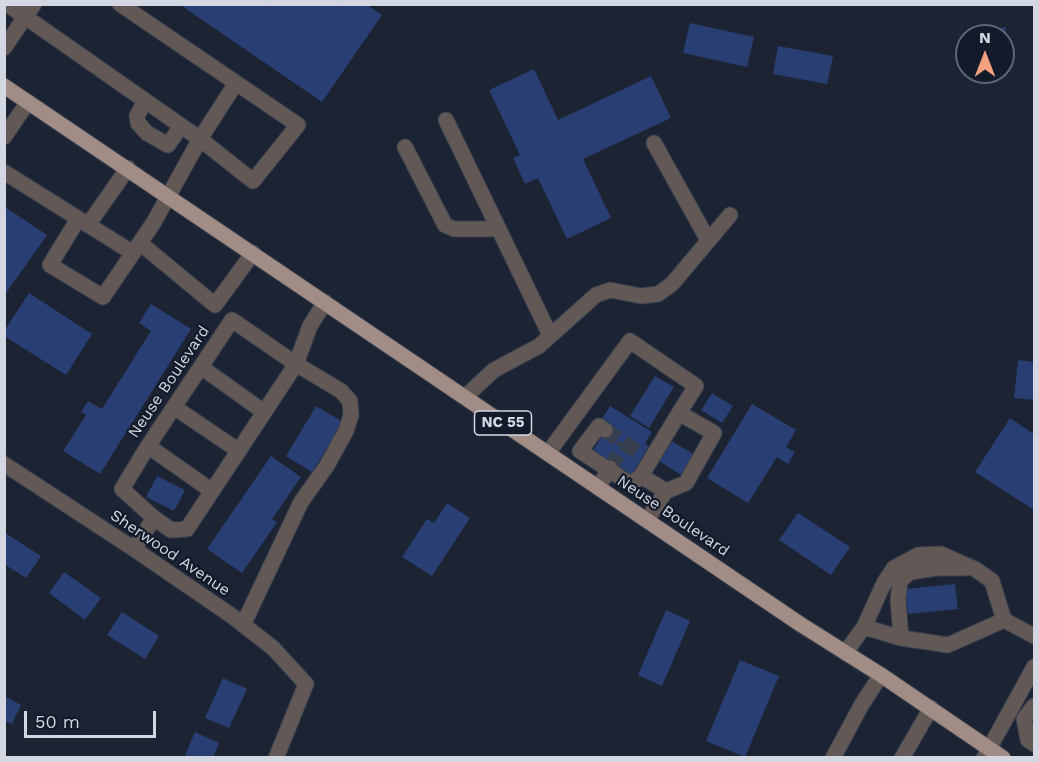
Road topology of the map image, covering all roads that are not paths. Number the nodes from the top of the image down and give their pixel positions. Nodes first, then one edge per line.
1 (7, 4) edge
2 (120, 4) edge
3 (29, 11) edge
4 (4, 48) edge
5 (236, 83) junction
6 (4, 86) edge
7 (145, 100) junction
8 (28, 102) junction
9 (446, 120) dead end
10 (181, 126) junction
11 (4, 136) edge
12 (200, 139) junction
13 (654, 143) dead end
14 (405, 147) dead end
15 (128, 168) junction
16 (4, 172) edge
17 (168, 196) junction
18 (730, 215) dead end
19 (83, 222) junction
20 (499, 229) junction
21 (708, 240) junction
22 (136, 248) junction
23 (253, 253) junction
24 (325, 302) junction
25 (215, 305) junction
26 (232, 320) junction
27 (550, 335) junction
28 (296, 364) junction
29 (201, 367) junction
30 (465, 397) junction
31 (174, 407) junction
32 (264, 411) junction
33 (578, 412) junction
34 (679, 413) junction
35 (148, 446) junction
36 (238, 451) junction
37 (548, 453) junction
38 (4, 464) edge
39 (609, 469) junction
40 (641, 476) junction
41 (598, 487) junction
42 (212, 491) junction
43 (666, 491) junction
44 (154, 518) junction
45 (647, 520) junction
46 (134, 549) junction
47 (975, 569) junction
48 (1004, 620) junction
49 (243, 625) junction
50 (864, 627) junction
51 (1035, 636) edge
52 (901, 639) junction
53 (845, 653) junction
54 (1035, 667) edge
55 (881, 675) junction
56 (1035, 706) edge
57 (931, 708) junction
58 (1035, 744) edge
59 (986, 753) edge
60 (276, 758) edge
61 (833, 758) edge
62 (902, 758) edge
63 (1003, 758) edge

1 - 3 street
2 - 5 street
3 - 4 street
3 - 7 street
5 - 12 street
5 - 12 street
6 - 8 main road, Neuse Boulevard / NC 55
7 - 10 street
7 - 10 street
8 - 11 street
8 - 15 main road, Neuse Boulevard / NC 55
9 - 20 street
10 - 12 street
12 - 17 street
13 - 21 street
14 - 20 street
15 - 17 main road, Neuse Boulevard / NC 55
15 - 19 street
16 - 19 street
17 - 22 street
17 - 23 main road, Neuse Boulevard / NC 55
18 - 21 street
19 - 22 street
19 - 22 street
20 - 27 street
21 - 27 street
22 - 25 street
23 - 24 main road, Neuse Boulevard / NC 55
23 - 25 street
24 - 28 street
24 - 30 main road, Neuse Boulevard / NC 55
25 - 26 street
26 - 28 street, Neuse Boulevard
26 - 29 street, Neuse Boulevard
27 - 30 street
28 - 32 street
28 - 49 street, Neuse Boulevard
29 - 31 street, Neuse Boulevard
29 - 32 street
30 - 37 main road, Neuse Boulevard / NC 55
31 - 35 street, Neuse Boulevard
31 - 36 street
32 - 36 street
33 - 34 street
33 - 37 street
33 - 39 street
34 - 40 street
34 - 43 street
35 - 42 street
35 - 44 street, Neuse Boulevard
36 - 42 street
37 - 41 main road, Neuse Boulevard / NC 55
38 - 46 street, Sherwood Avenue
39 - 40 street
39 - 41 street
40 - 43 street
41 - 45 main road, Neuse Boulevard / NC 55
42 - 44 street
43 - 45 street
44 - 46 street
45 - 53 main road, Neuse Boulevard / NC 55
46 - 49 street, Sherwood Avenue
47 - 48 street
47 - 50 street
47 - 52 street
48 - 51 street
48 - 52 street
49 - 60 street, Sherwood Avenue
50 - 52 street
50 - 53 street
53 - 55 main road, Neuse Boulevard / NC 55
54 - 59 street
55 - 57 main road, Neuse Boulevard / NC 55
55 - 61 street
56 - 58 street
57 - 59 main road, Neuse Boulevard / NC 55
57 - 62 street
59 - 63 main road, Neuse Boulevard / NC 55

